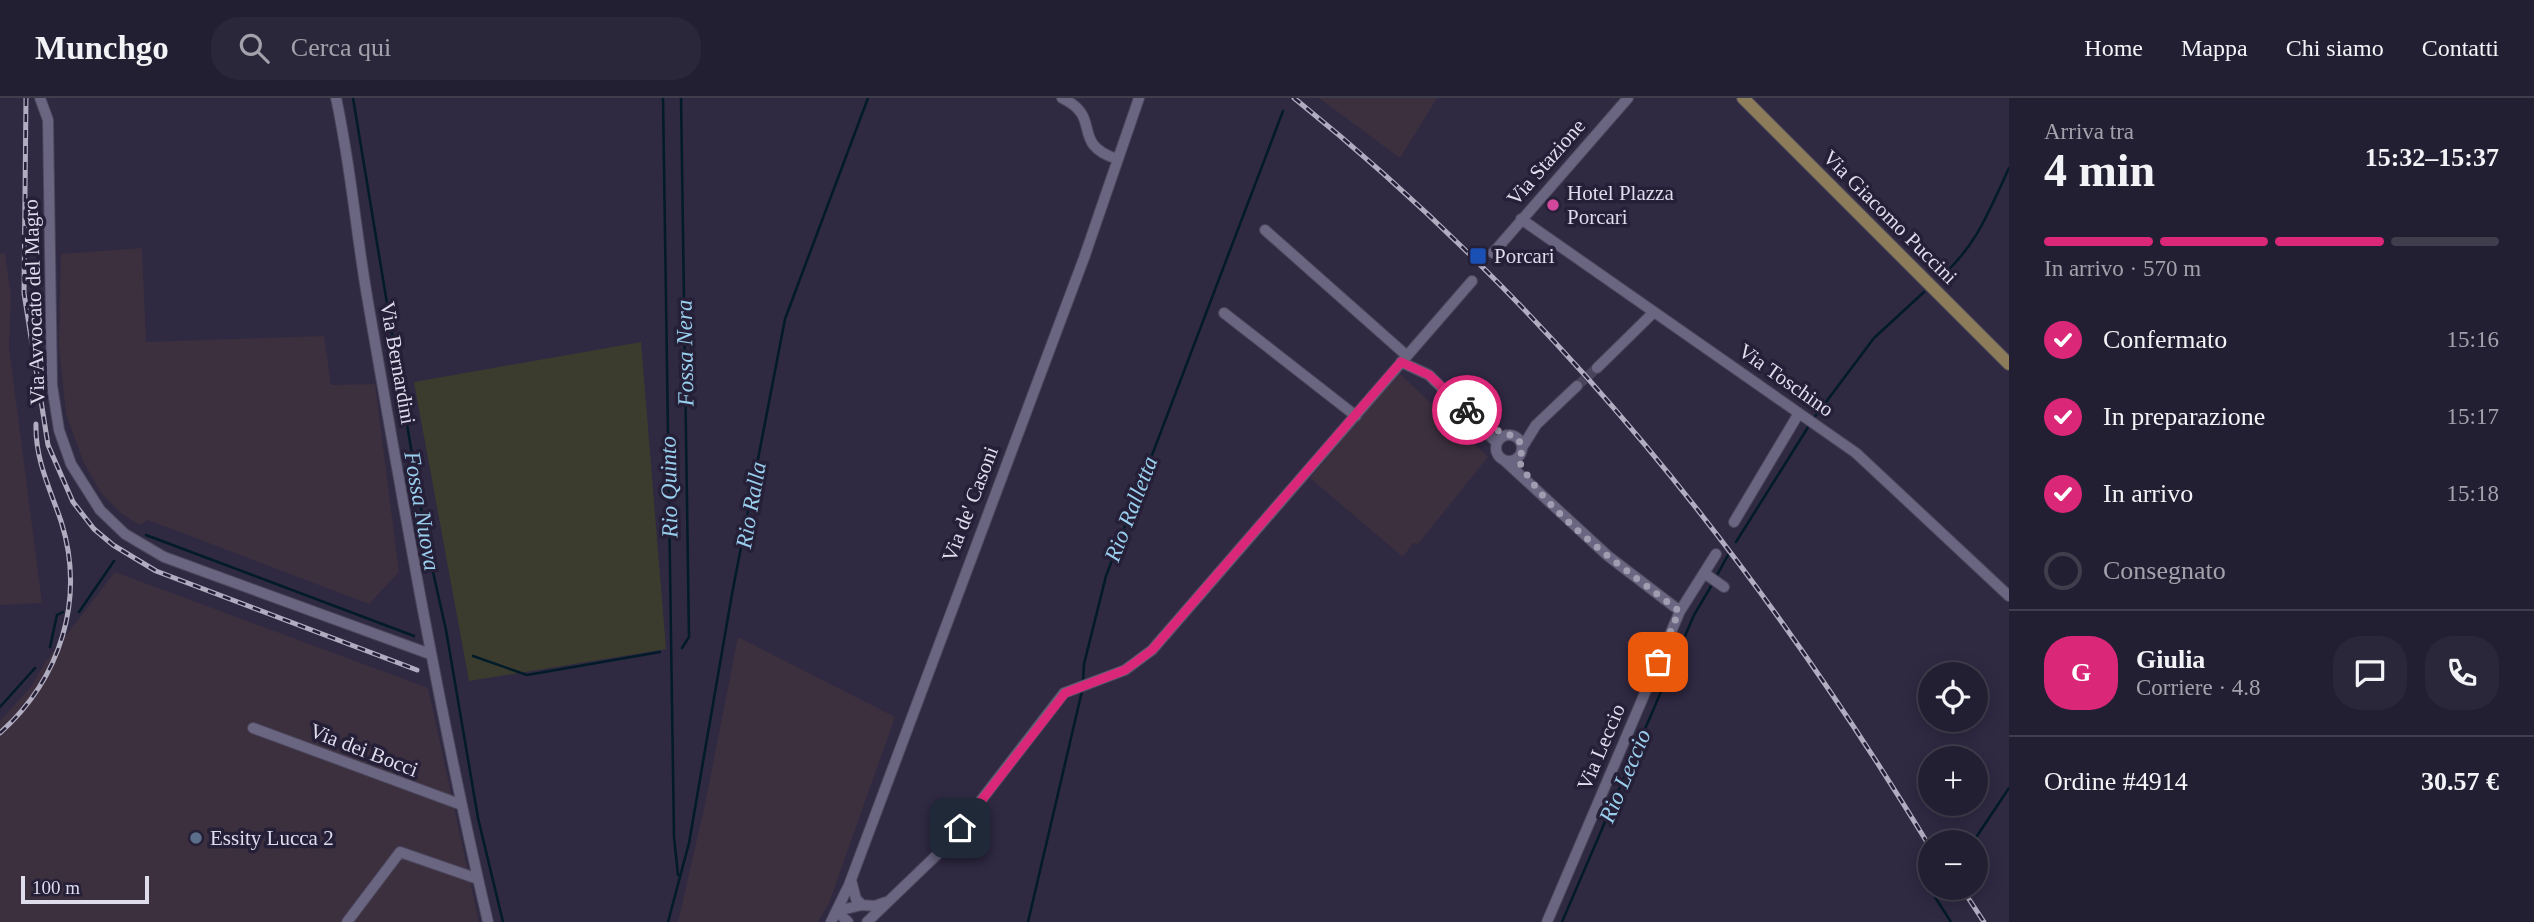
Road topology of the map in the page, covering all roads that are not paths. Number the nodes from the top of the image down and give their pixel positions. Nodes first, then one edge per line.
1 (40, 98) edge
2 (336, 98) edge
3 (1062, 98) edge
4 (1139, 98) edge
5 (1628, 98) edge
6 (1744, 99) edge
7 (1117, 159) junction
8 (1521, 219) junction
9 (1265, 230) dead end
10 (1493, 253) dead end
11 (1472, 281) dead end
12 (1224, 313) dead end
13 (1653, 313) junction
14 (1406, 355) junction
15 (2009, 364) edge
16 (1597, 368) tunnel mouth
17 (1429, 375) junction
18 (1577, 386) tunnel mouth
19 (1356, 415) junction
20 (1808, 420) junction
21 (1536, 425) junction
22 (1504, 438) junction
23 (1522, 446) junction
24 (1518, 459) junction
25 (1505, 461) junction
26 (1529, 482) junction
27 (1734, 522) dead end
28 (1716, 554) dead end
29 (1704, 573) junction
30 (1721, 585) dead end
31 (2009, 596) edge
32 (1679, 611) junction
33 (430, 654) junction
34 (253, 728) dead end
35 (462, 806) junction
36 (478, 879) junction
37 (851, 879) junction
38 (892, 900) junction
39 (862, 905) junction
40 (837, 911) junction
41 (347, 922) edge
42 (488, 922) edge
43 (831, 922) edge
44 (848, 922) edge
45 (867, 922) edge
46 (1547, 922) edge

1 - 33 street, Via Avvocato del Magro
2 - 33 street, Via Bernardini
3 - 7 street
4 - 7 street, Via de' Casoni
5 - 8 street, Via Stazione
6 - 15 main road, Via Giacomo Puccini
7 - 37 street, Via de' Casoni
8 - 10 street, Via Stazione
8 - 13 street, Via Toschino
9 - 14 street
11 - 14 street
12 - 19 street
13 - 16 street
13 - 20 street, Via Toschino
14 - 17 street
14 - 17 street
14 - 19 street
17 - 22 street
18 - 21 street
19 - 38 street
20 - 27 street
20 - 31 street, Via Toschino
21 - 22 street
21 - 23 street
22 - 23 street
22 - 25 street
23 - 24 street
24 - 25 street
24 - 26 street
25 - 26 street
26 - 32 street
28 - 29 street, Via Leccio
29 - 30 street
29 - 32 street, Via Leccio
32 - 46 street, Via Leccio
33 - 35 street, Via Bernardini
34 - 35 street, Via dei Bocci
35 - 36 street, Via Bernardini
36 - 41 street
36 - 42 street, Via Bernardini
37 - 39 street
37 - 40 street, Via de' Casoni
38 - 39 street
38 - 45 street
39 - 40 street
40 - 43 street, Via de' Casoni
40 - 44 street

